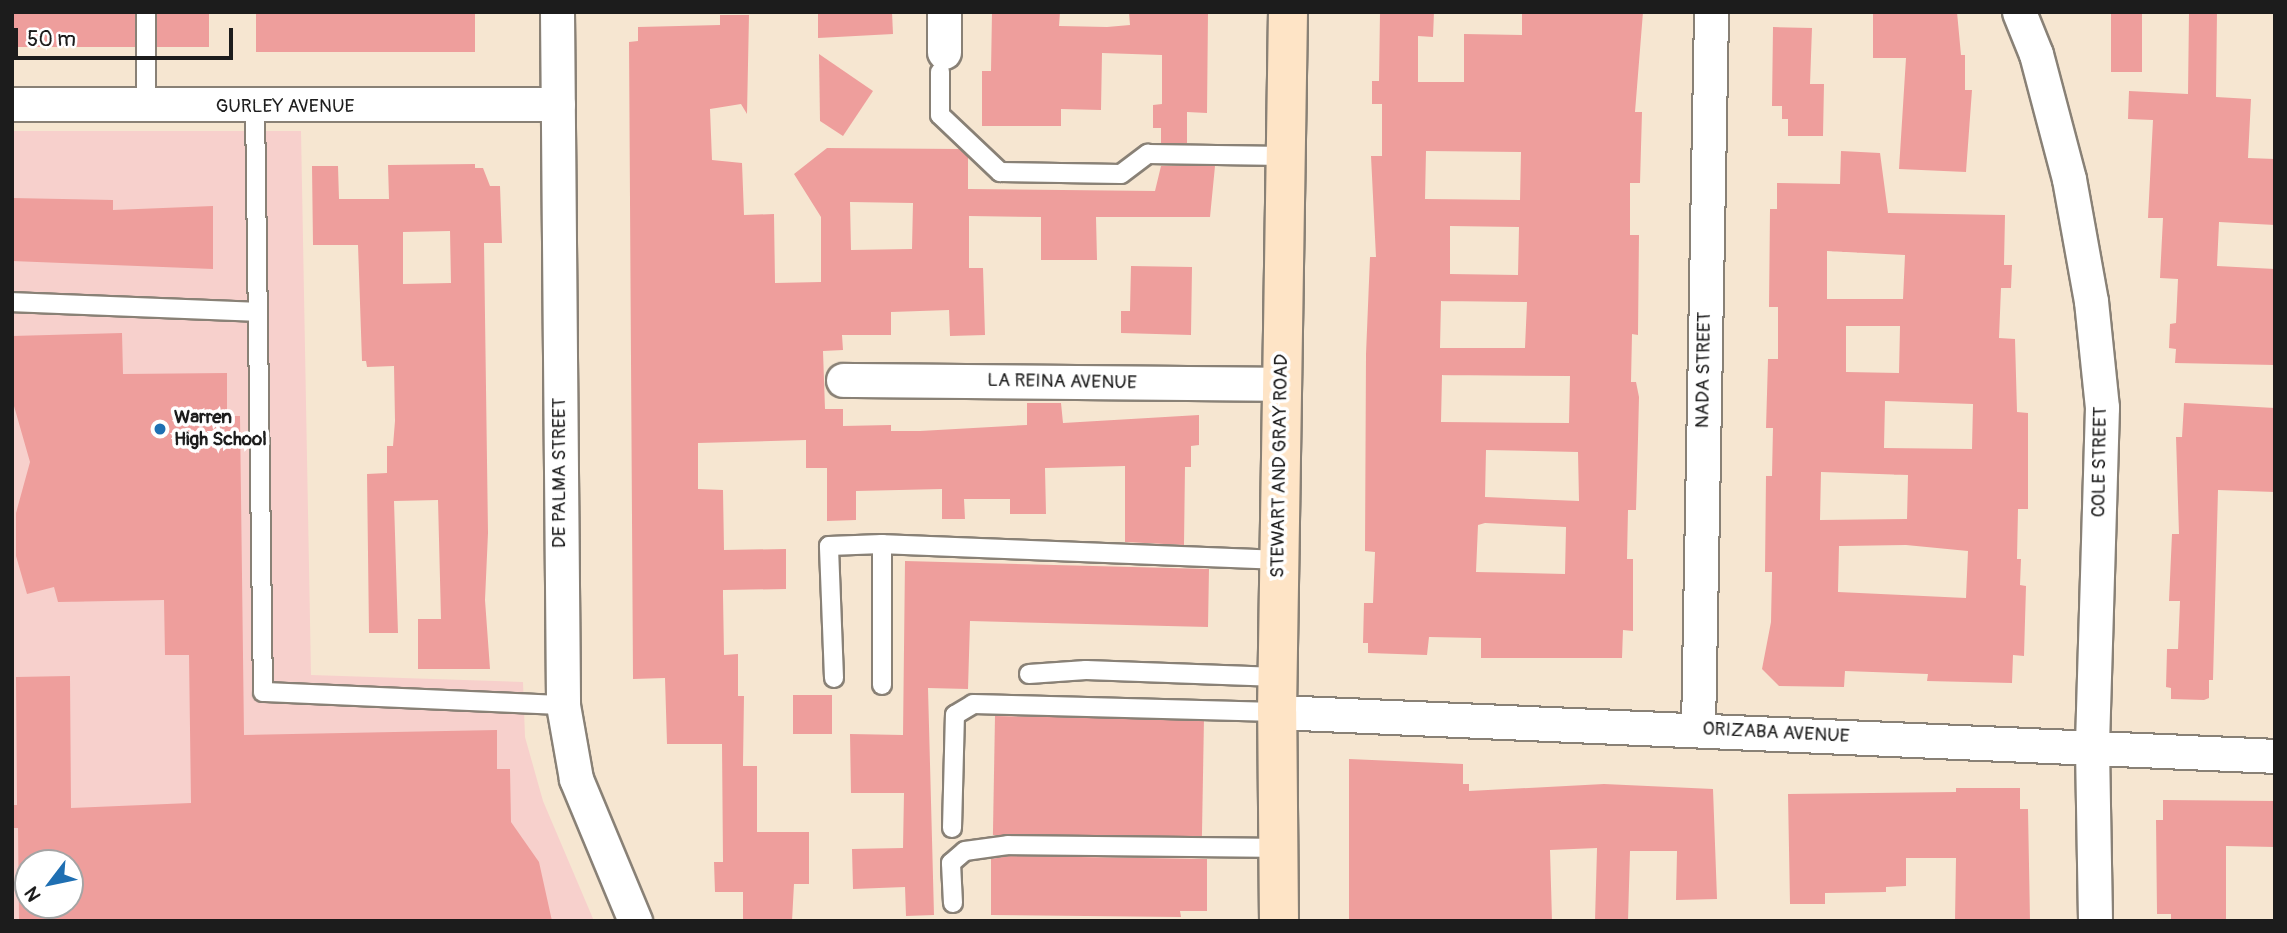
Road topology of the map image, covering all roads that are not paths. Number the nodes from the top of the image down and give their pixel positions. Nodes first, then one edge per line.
1 (146, 12) edge
2 (557, 12) edge
3 (944, 12) edge
4 (1288, 12) edge
5 (1711, 12) edge
6 (2019, 12) edge
7 (942, 62) joint
8 (12, 104) edge
9 (558, 104) junction
10 (146, 107) junction
11 (255, 107) junction
12 (1284, 156) junction
13 (12, 302) edge
14 (258, 312) junction
15 (842, 380) dead end
16 (1282, 384) junction
17 (882, 544) junction
18 (1279, 560) junction
19 (1029, 674) dead end
20 (834, 678) dead end
21 (882, 685) dead end
22 (1277, 695) junction
23 (563, 705) junction
24 (1698, 729) junction
25 (2092, 748) junction
26 (2275, 756) edge
27 (952, 828) dead end
28 (1278, 848) junction
29 (953, 903) dead end
30 (635, 921) edge
31 (1279, 921) edge
32 (2095, 921) edge

1 - 10 lane
2 - 9 street, DE PALMA STREET
3 - 7 street
4 - 12 main road, STEWART AND GRAY ROAD
5 - 24 street, NADA STREET
6 - 25 street, COLE STREET
7 - 12 lane
8 - 10 street, GURLEY AVENUE
9 - 11 street, GURLEY AVENUE
9 - 23 street, DE PALMA STREET
10 - 11 street, GURLEY AVENUE
11 - 14 lane
12 - 16 main road, STEWART AND GRAY ROAD
13 - 14 lane
14 - 23 lane
15 - 16 street, LA REINA AVENUE
16 - 18 main road, STEWART AND GRAY ROAD
17 - 18 lane
17 - 20 lane
17 - 21 lane
18 - 22 main road, STEWART AND GRAY ROAD
19 - 22 lane
22 - 24 street, ORIZABA AVENUE
22 - 27 lane
22 - 28 main road, STEWART AND GRAY ROAD
23 - 30 street, DE PALMA STREET
24 - 25 street, ORIZABA AVENUE
25 - 26 street, ORIZABA AVENUE
25 - 32 street, COLE STREET
28 - 29 lane
28 - 31 main road, STEWART AND GRAY ROAD

